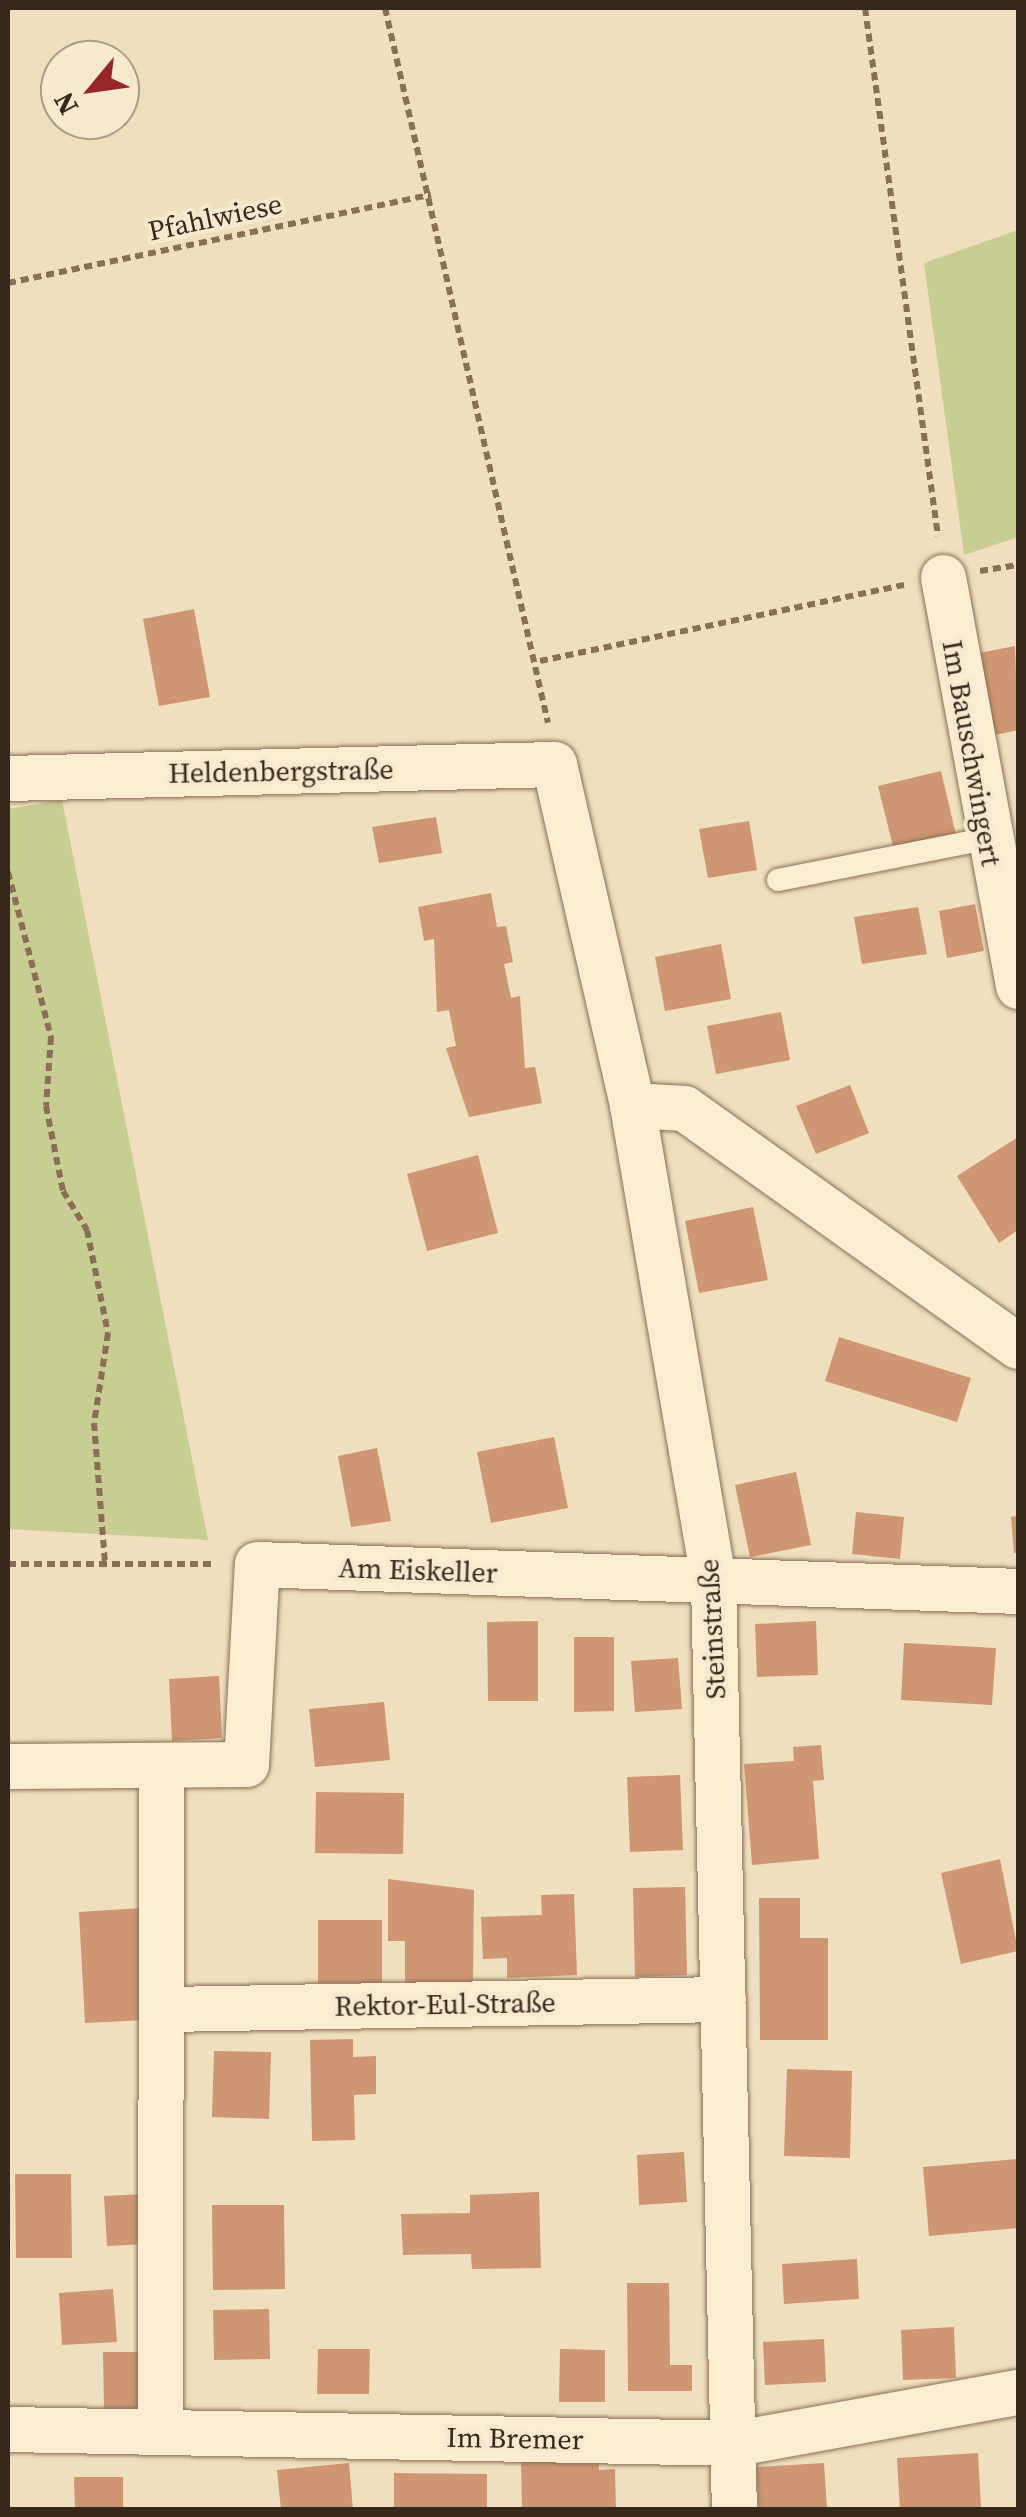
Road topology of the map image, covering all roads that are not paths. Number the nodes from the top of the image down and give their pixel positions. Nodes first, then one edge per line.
1 (944, 577) road end
2 (554, 764) joint
3 (8, 778) edge
4 (984, 839) junction
5 (778, 880) dead end
6 (1018, 986) edge
7 (632, 1105) junction
8 (1018, 1346) edge
9 (713, 1581) junction
10 (1016, 1602) edge
11 (8, 1766) edge
12 (160, 1768) junction
13 (724, 1999) junction
14 (166, 2009) junction
15 (1018, 2392) edge
16 (8, 2429) edge
17 (160, 2430) junction
18 (736, 2443) junction
19 (734, 2510) edge

1 - 4 street, Im Bauschwingert
2 - 3 street, Heldenbergstraße
2 - 7 street, Steinstraße
4 - 5 lane
4 - 6 street, Im Bauschwingert
7 - 8 street
7 - 9 street, Steinstraße
9 - 10 street, Am Eiskeller
9 - 12 street, Am Eiskeller
9 - 13 street, Steinstraße
11 - 12 street
12 - 14 street
13 - 14 street, Rektor-Eul-Straße
13 - 18 street, Steinstraße
14 - 17 street
15 - 18 street, Im Bremer
16 - 17 street, Im Bremer
17 - 18 street, Im Bremer
18 - 19 street, Steinstraße

